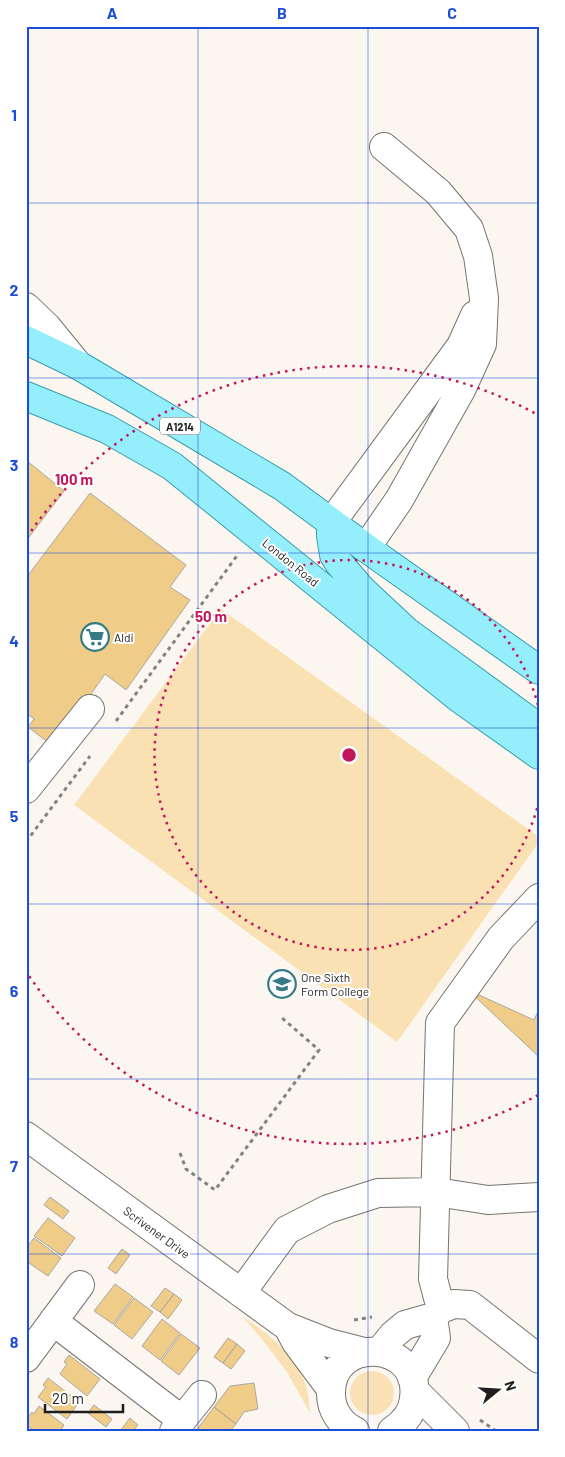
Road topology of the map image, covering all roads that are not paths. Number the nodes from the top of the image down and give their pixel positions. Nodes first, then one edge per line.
1 (384, 147) dead end
2 (484, 298) junction
3 (26, 307) edge
4 (26, 340) edge
5 (78, 365) junction
6 (26, 396) edge
7 (331, 523) junction
8 (254, 532) junction
9 (366, 548) junction
10 (334, 554) junction
11 (539, 670) edge
12 (90, 709) dead end
13 (539, 728) edge
14 (539, 755) edge
15 (26, 789) edge
16 (539, 898) edge
17 (26, 1136) edge
18 (436, 1192) junction
19 (539, 1197) edge
20 (80, 1285) dead end
21 (241, 1293) junction
22 (437, 1313) junction
23 (53, 1321) junction
24 (288, 1327) junction
25 (371, 1352) junction
26 (26, 1358) edge
27 (539, 1359) edge
28 (414, 1385) junction
29 (202, 1395) dead end
30 (332, 1397) junction
31 (178, 1426) edge
32 (324, 1431) edge
33 (355, 1431) edge
34 (392, 1431) edge
35 (455, 1431) edge

1 - 2 street
2 - 7 street
2 - 9 street
3 - 5 street
4 - 5 main road, A1214
5 - 7 main road, A1214
6 - 8 main road, London Road
7 - 9 main road, A1214
7 - 10 main road
8 - 10 main road
8 - 14 main road, London Road
9 - 10 main road
9 - 11 main road, A1214
10 - 13 main road
12 - 15 street
16 - 18 street
17 - 21 street, Scrivener Drive
18 - 19 street
18 - 21 street
18 - 22 street
20 - 23 street
21 - 24 street, Scrivener Drive
22 - 25 street
22 - 27 street
22 - 28 street
23 - 26 street
23 - 31 street
24 - 25 street, Scrivener Drive
24 - 30 street, Scrivener Drive
25 - 28 street, Scrivener Drive
25 - 30 street
28 - 34 street
28 - 35 street
29 - 31 street
30 - 32 street
30 - 33 street, Scrivener Drive

